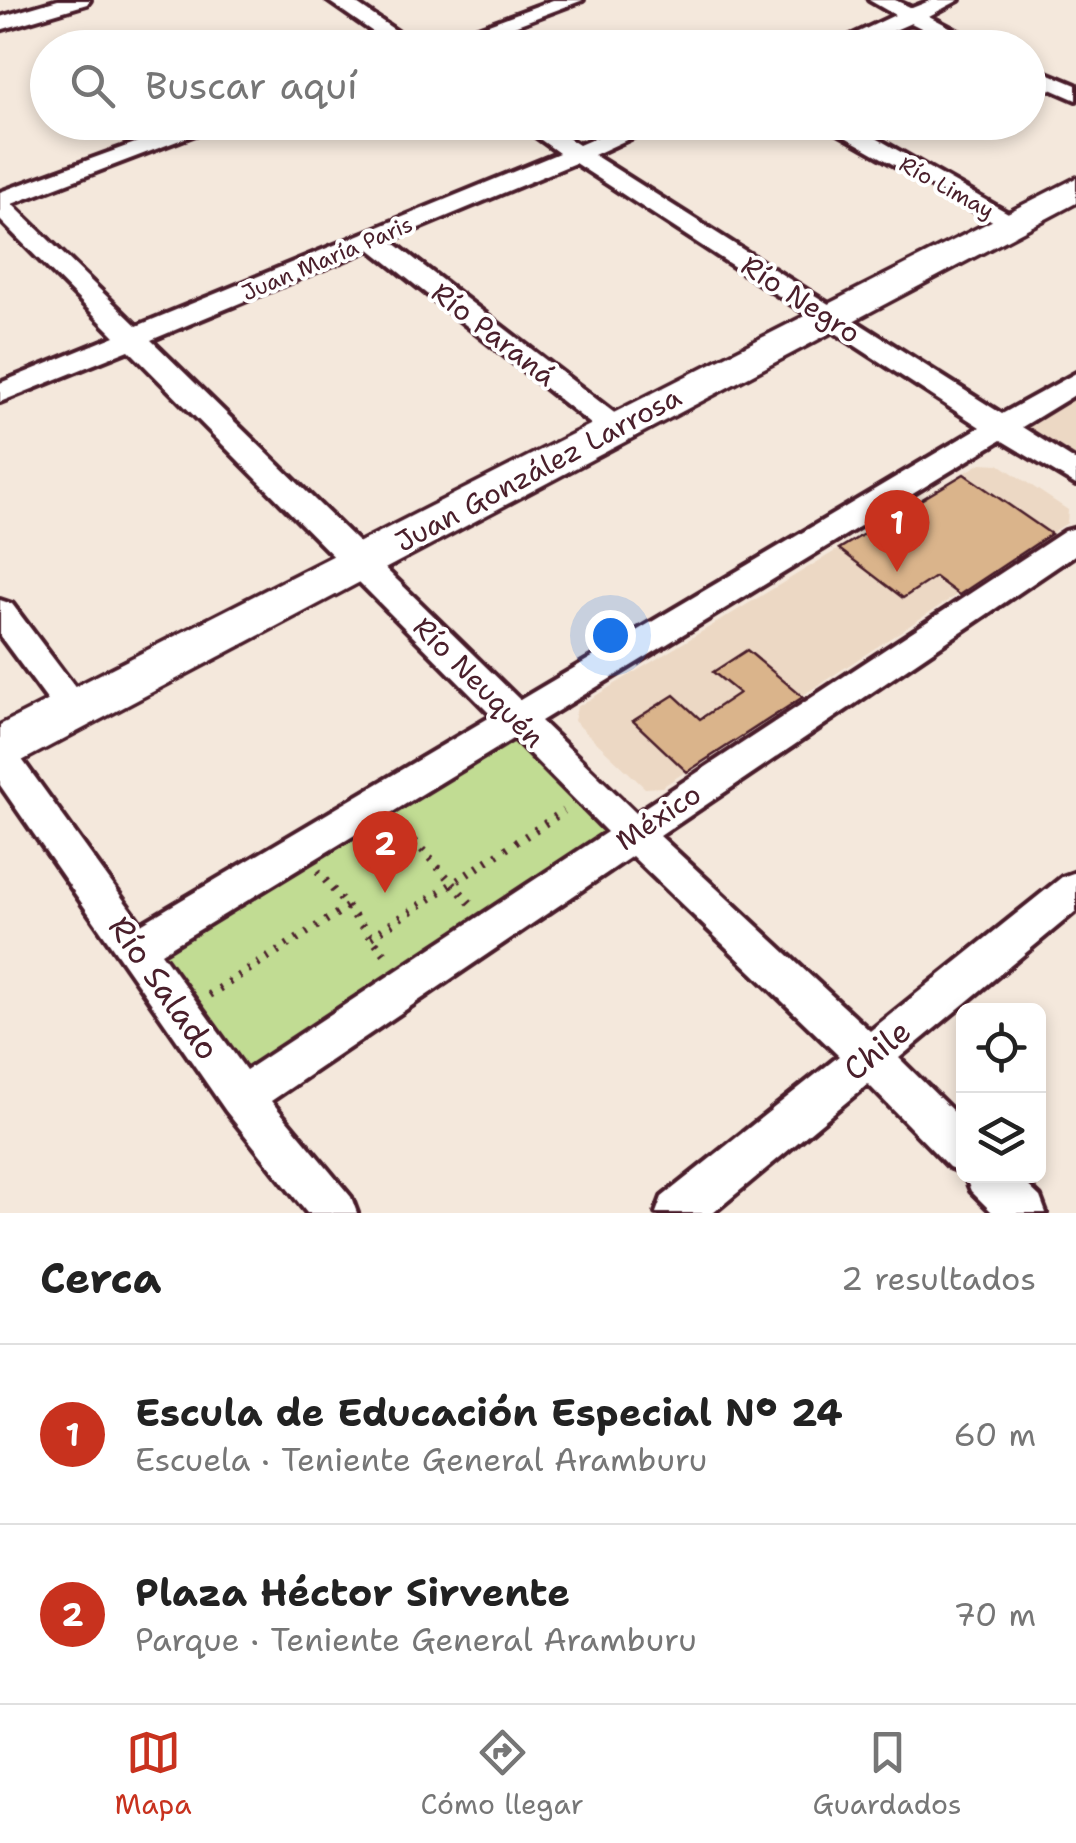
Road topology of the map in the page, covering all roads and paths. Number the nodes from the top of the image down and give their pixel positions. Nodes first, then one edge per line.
1 (80, 0) edge
2 (338, 0) edge
3 (573, 0) edge
4 (879, 0) edge
5 (949, 0) edge
6 (912, 16) junction
7 (0, 24) edge
8 (384, 30) edge
9 (486, 30) edge
10 (878, 30) edge
11 (941, 30) edge
12 (1046, 79) edge
13 (1076, 93) edge
14 (168, 140) edge
15 (555, 140) edge
16 (610, 140) edge
17 (863, 140) edge
18 (576, 154) junction
19 (1076, 189) edge
20 (0, 203) edge
21 (1012, 222) junction
22 (373, 239) junction
23 (829, 318) junction
24 (133, 338) junction
25 (1076, 382) edge
26 (0, 393) edge
27 (1001, 427) junction
28 (616, 429) junction
29 (1076, 475) edge
30 (1076, 539) edge
31 (358, 563) junction
32 (0, 612) edge
33 (74, 711) junction
34 (516, 719) junction
35 (0, 749) edge
36 (0, 757) edge
37 (557, 795) dead end
38 (569, 807) junction
39 (388, 812) dead end
40 (581, 819) dead end
41 (632, 834) junction
42 (309, 860) dead end
43 (452, 884) junction
44 (1076, 888) edge
45 (347, 908) junction
46 (481, 916) dead end
47 (371, 936) junction
48 (136, 948) junction
49 (399, 971) dead end
50 (202, 1000) dead end
51 (869, 1057) junction
52 (241, 1097) junction
53 (956, 1144) edge
54 (994, 1183) edge
55 (336, 1213) edge
56 (678, 1213) edge
57 (1024, 1213) edge

1 - 7 street
2 - 8 street
3 - 9 street
4 - 6 street
5 - 6 street
6 - 10 street
6 - 11 street
12 - 13 street
14 - 20 street
15 - 18 street, Río Negro
16 - 18 street, Juan María Paris
17 - 21 street, Río Limay
18 - 22 street, Juan María Paris
18 - 23 street, Río Negro
19 - 21 street, Juan González Larrosa
20 - 24 street, Río Neuquén
21 - 23 street, Juan González Larrosa
22 - 24 street, Juan María Paris
22 - 28 street, Río Paraná
23 - 27 street, Río Negro
23 - 28 street, Juan González Larrosa
24 - 26 street, Juan María Paris
24 - 31 street, Río Neuquén
25 - 27 street
27 - 29 street, Río Negro
27 - 34 street
28 - 31 street, Juan González Larrosa
30 - 41 street, México
31 - 33 street, Juan González Larrosa
31 - 34 street, Río Neuquén
32 - 33 street
33 - 35 street, Juan González Larrosa
34 - 41 street, Río Neuquén
34 - 48 street
36 - 48 street, Río Salado
37 - 38 path
38 - 40 path
38 - 43 path
39 - 43 path
41 - 51 street, Río Neuquén
41 - 52 street, México
42 - 45 path
43 - 46 path
43 - 47 path
44 - 51 street, Chile
45 - 47 path
45 - 50 path
47 - 49 path
48 - 52 street, Río Salado
51 - 53 street, Río Neuquén
51 - 56 street, Chile
52 - 55 street, Río Salado
54 - 57 street

